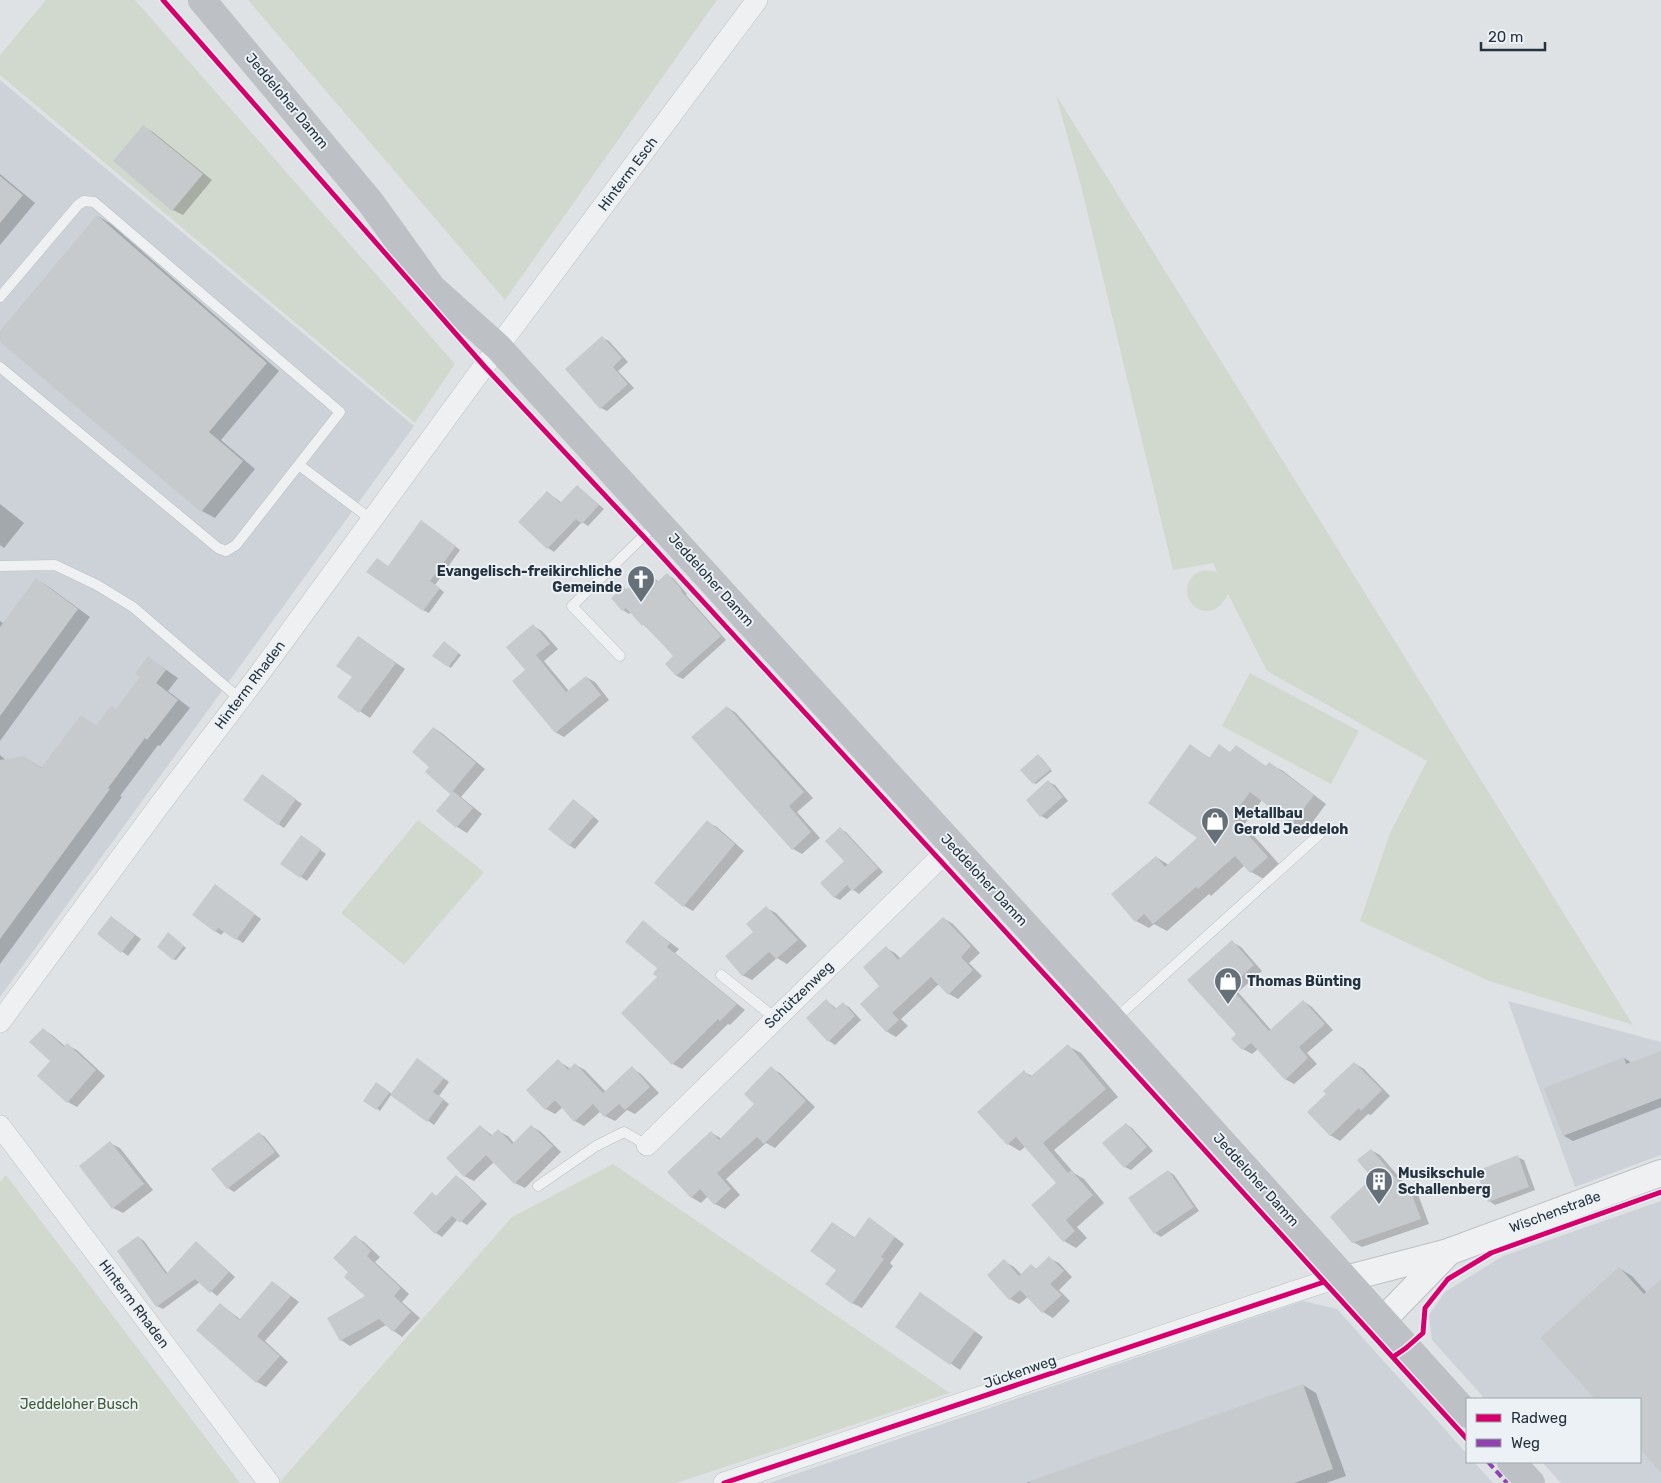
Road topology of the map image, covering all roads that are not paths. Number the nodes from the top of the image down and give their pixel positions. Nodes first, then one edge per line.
1 (202, 0) edge
2 (757, 0) edge
3 (0, 297) edge
4 (498, 347) junction
5 (0, 367) edge
6 (299, 465) junction
7 (372, 520) junction
8 (658, 522) junction
9 (0, 566) edge
10 (620, 656) dead end
11 (240, 699) junction
12 (1323, 831) dead end
13 (952, 846) junction
14 (721, 975) dead end
15 (775, 1018) junction
16 (1113, 1021) junction
17 (0, 1022) edge
18 (0, 1126) edge
19 (647, 1145) joint
20 (1661, 1173) edge
21 (538, 1186) dead end
22 (1448, 1252) junction
23 (1345, 1279) junction
24 (1382, 1321) junction
25 (1466, 1413) edge
26 (1512, 1463) edge
27 (269, 1483) edge
28 (724, 1483) edge
29 (1531, 1483) edge

1 - 4 main road, Jeddeloher Damm
2 - 4 street, Hinterm Esch
3 - 6 lane
4 - 7 street, Hinterm Rhaden
4 - 8 main road, Jeddeloher Damm
5 - 6 lane
6 - 7 lane
7 - 11 street, Hinterm Rhaden
8 - 10 lane
8 - 13 main road, Jeddeloher Damm
9 - 11 lane
11 - 17 street, Hinterm Rhaden
12 - 16 lane
13 - 15 street, Schützenweg
13 - 16 main road, Jeddeloher Damm
14 - 15 lane
15 - 19 street, Schützenweg
16 - 23 main road, Jeddeloher Damm
18 - 27 street, Hinterm Rhaden
19 - 21 lane
20 - 22 street, Wischenstraße
22 - 23 street, Wischenstraße
22 - 24 street, Wischenstraße
23 - 24 main road, Jeddeloher Damm
23 - 28 street, Jückenweg
24 - 25 main road, Jeddeloher Damm
26 - 29 main road

